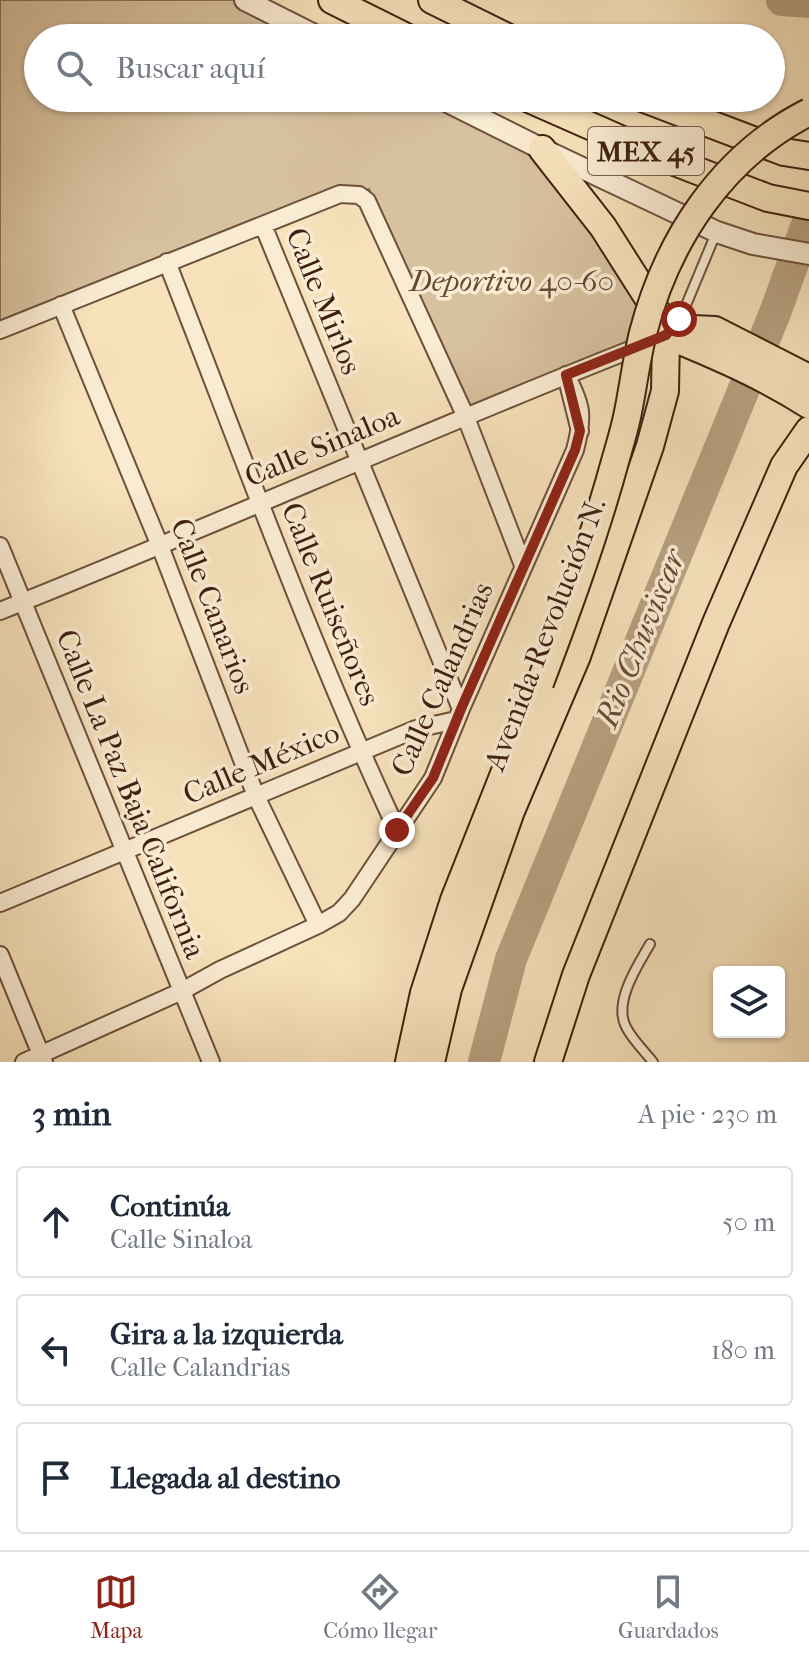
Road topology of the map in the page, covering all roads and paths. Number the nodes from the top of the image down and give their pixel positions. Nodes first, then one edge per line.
1 (245, 0) edge
2 (332, 0) edge
3 (432, 0) edge
4 (292, 24) edge
5 (380, 24) edge
6 (481, 24) edge
7 (468, 112) edge
8 (559, 112) edge
9 (681, 112) edge
10 (809, 112) edge
11 (542, 149) junction
12 (797, 154) edge
13 (809, 206) edge
14 (263, 225) junction
15 (717, 232) junction
16 (809, 254) edge
17 (167, 262) junction
18 (61, 305) junction
19 (0, 330) edge
20 (666, 335) junction
21 (566, 375) junction
22 (797, 379) edge
23 (809, 405) edge
24 (465, 415) junction
25 (809, 430) edge
26 (360, 461) junction
27 (260, 502) junction
28 (0, 546) edge
29 (160, 546) junction
30 (523, 565) junction
31 (23, 602) junction
32 (0, 611) edge
33 (458, 714) junction
34 (360, 752) junction
35 (256, 796) junction
36 (397, 830) junction
37 (126, 851) junction
38 (0, 903) edge
39 (318, 925) junction
40 (650, 944) dead end
41 (0, 955) edge
42 (182, 991) junction
43 (43, 1058) edge
44 (24, 1062) edge
45 (211, 1062) edge
46 (409, 1062) edge
47 (431, 1062) edge
48 (548, 1062) edge
49 (653, 1062) edge

1 - 4 street
2 - 5 main road
3 - 6 main road
7 - 11 street
8 - 13 main road, MEX 45
9 - 12 main road, MEX 45
10 - 46 main road, bridge
11 - 15 street
11 - 20 main road
14 - 17 street
14 - 24 street
14 - 26 street, Calle Mirlos
15 - 16 street
15 - 20 lane
17 - 18 street
17 - 27 street, Calle Ruiseñores
18 - 19 street
18 - 29 street, Calle Canarios
20 - 21 street, Calle Sinaloa
20 - 22 main road
20 - 47 main road, Avenida Revolución N.
21 - 24 street, Calle Sinaloa
21 - 30 street, Calle Calandrias
22 - 23 main road
24 - 26 street, Calle Sinaloa
24 - 30 street
25 - 48 main road
26 - 27 street, Calle Sinaloa
26 - 33 street, Calle Mirlos
27 - 29 street, Calle Sinaloa
27 - 34 street, Calle Ruiseñores
28 - 31 street, Calle La Paz Baja California
29 - 31 street, Calle Sinaloa
29 - 35 street, Calle Canarios
30 - 33 street, Calle Calandrias
31 - 32 street, Calle Sinaloa
31 - 37 street, Calle La Paz Baja California
33 - 34 street, Calle México
33 - 36 street, Calle Calandrias
34 - 35 street, Calle México
34 - 36 street, Calle Ruiseñores
35 - 37 street, Calle México
35 - 39 street, Calle Canarios
36 - 39 street, Calle Calandrias
37 - 38 street, Calle México
37 - 42 street, Calle La Paz Baja California
39 - 42 street, Calle Calandrias
40 - 49 lane
41 - 43 street
42 - 43 street, Calle Calandrias
42 - 45 street, Calle La Paz Baja California
43 - 44 street, Calle Calandrias

